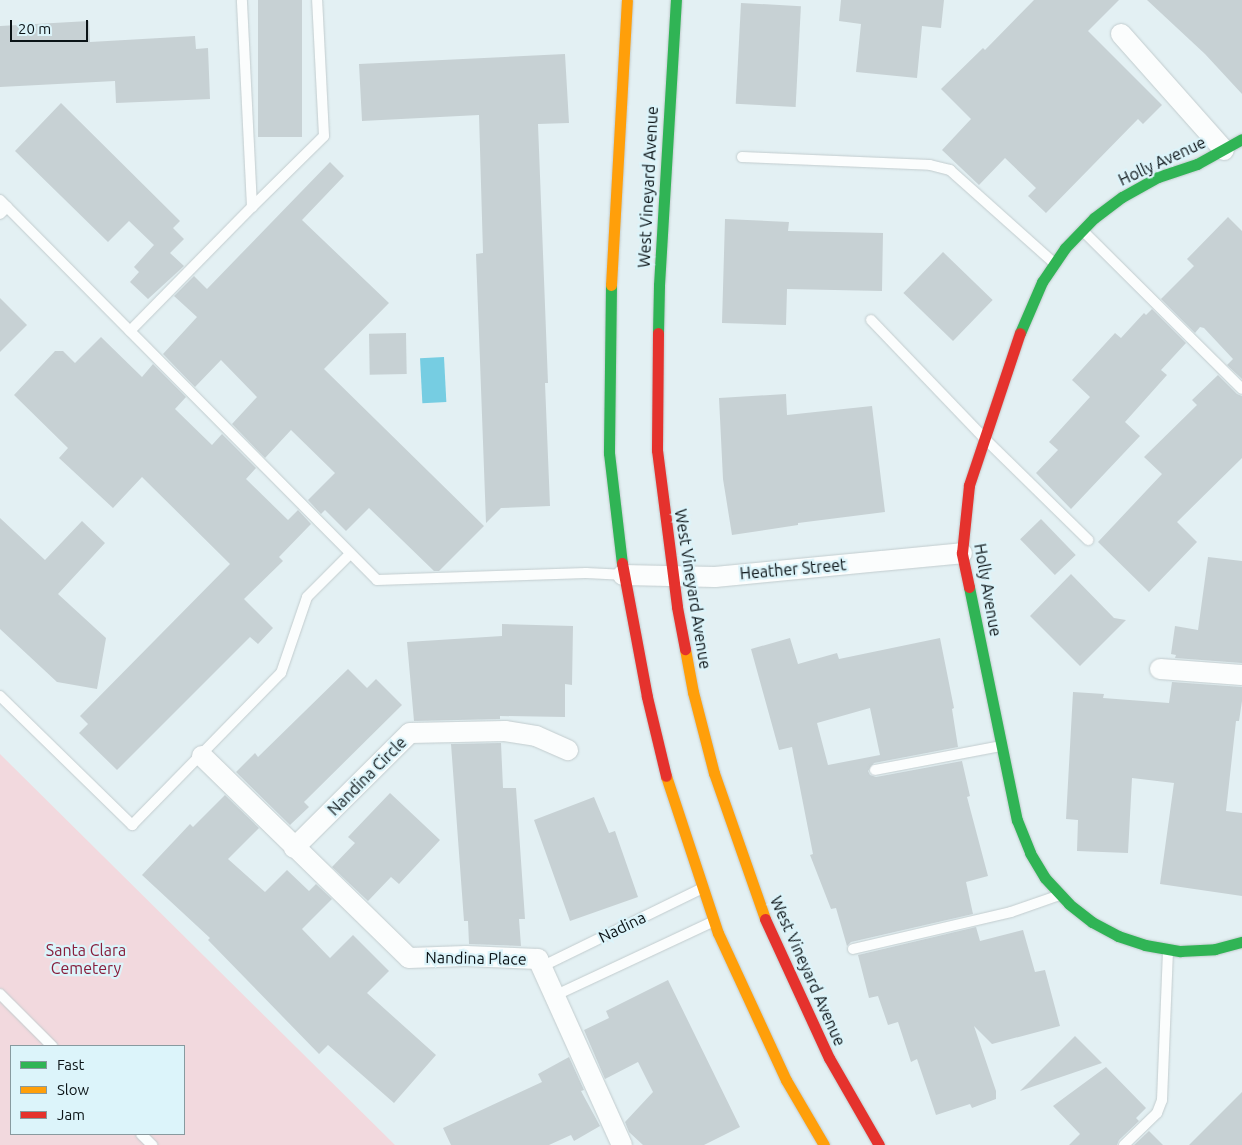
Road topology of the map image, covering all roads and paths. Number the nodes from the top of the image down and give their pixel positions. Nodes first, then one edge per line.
1 (242, 0) edge
2 (317, 0) edge
3 (627, 0) edge
4 (676, 0) edge
5 (1122, 34) dead end
6 (1242, 140) edge
7 (1224, 150) junction
8 (742, 157) dead end
9 (2, 207) edge
10 (252, 207) junction
11 (1082, 231) junction
12 (1054, 264) junction
13 (871, 320) dead end
14 (130, 331) junction
15 (1242, 389) edge
16 (984, 438) junction
17 (1088, 540) dead end
18 (962, 553) junction
19 (350, 554) junction
20 (623, 575) junction
21 (672, 576) junction
22 (1160, 669) dead end
23 (1242, 675) edge
24 (0, 696) edge
25 (1002, 746) junction
26 (568, 750) dead end
27 (202, 756) junction
28 (874, 770) dead end
29 (294, 848) junction
30 (704, 888) junction
31 (1060, 894) junction
32 (714, 920) junction
33 (1242, 942) edge
34 (853, 949) dead end
35 (1168, 949) junction
36 (541, 967) junction
37 (0, 994) edge
38 (554, 996) junction
39 (51, 1045) edge
40 (141, 1135) edge
41 (152, 1145) edge
42 (622, 1145) edge
43 (824, 1145) edge
44 (879, 1145) edge
45 (1124, 1145) edge

1 - 10 lane
2 - 10 lane
3 - 20 main road, West Vineyard Avenue
4 - 21 main road, West Vineyard Avenue
5 - 7 street
6 - 7 main road, Holly Avenue
7 - 11 main road, Holly Avenue
8 - 12 lane
9 - 14 lane
10 - 14 lane
11 - 12 main road, Holly Avenue
11 - 15 lane
12 - 16 main road, Holly Avenue
13 - 16 lane
14 - 19 lane
16 - 17 lane
16 - 18 main road, Holly Avenue
18 - 21 street, Heather Street
18 - 25 main road, Holly Avenue
19 - 20 lane
19 - 27 lane
20 - 21 street, Heather Street
20 - 30 main road, West Vineyard Avenue
21 - 44 main road, West Vineyard Avenue
22 - 23 street
24 - 27 lane
25 - 28 lane
25 - 31 main road, Holly Avenue
26 - 29 street, Nandina Circle
27 - 29 street, Nandina Place
29 - 36 street, Nandina Place
30 - 32 main road, West Vineyard Avenue
30 - 36 lane, Nadina
31 - 34 lane
31 - 35 main road, Holly Avenue
32 - 38 lane, Nadina
32 - 43 main road, West Vineyard Avenue
33 - 35 main road, Holly Avenue
35 - 45 lane
36 - 38 street, Nandina Place
37 - 39 lane
38 - 42 street, Nandina Place
40 - 41 lane

